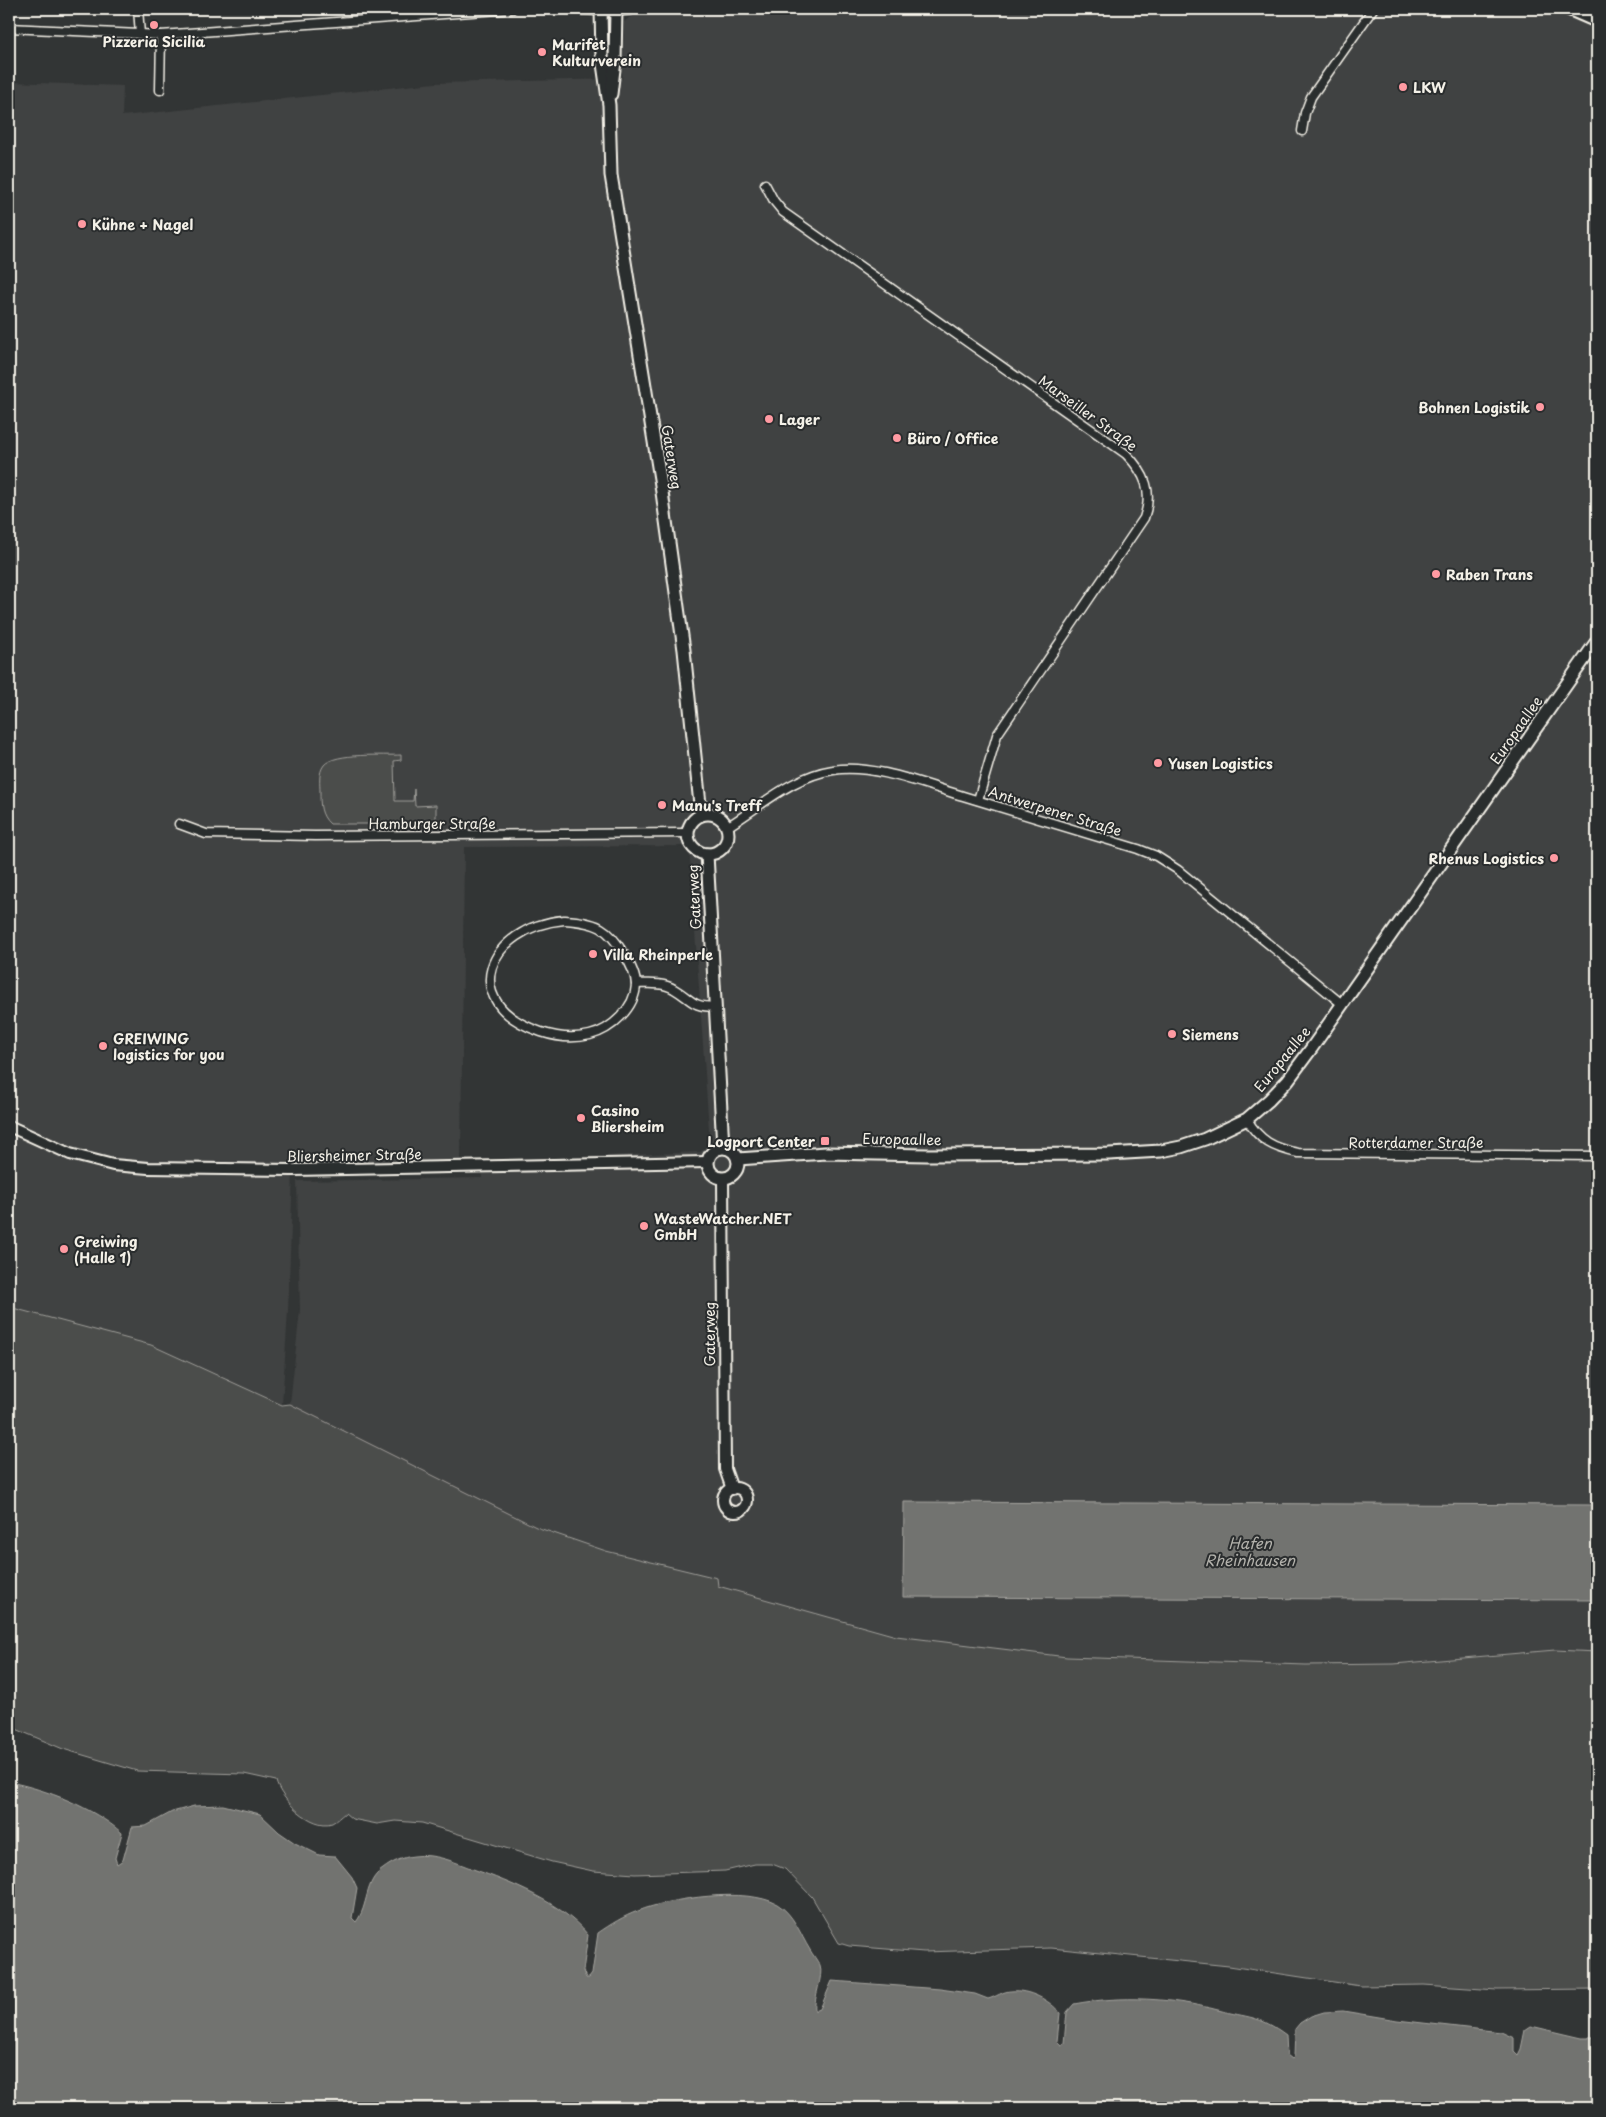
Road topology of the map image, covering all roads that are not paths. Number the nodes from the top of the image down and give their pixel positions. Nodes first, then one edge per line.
1 (138, 9) edge
2 (512, 9) edge
3 (553, 9) edge
4 (616, 9) edge
5 (630, 9) edge
6 (1373, 9) edge
7 (1567, 9) edge
8 (601, 10) edge
9 (434, 12) edge
10 (1597, 22) edge
11 (9, 28) edge
12 (140, 34) junction
13 (161, 35) junction
14 (160, 90) dead end
15 (609, 106) junction
16 (1302, 131) dead end
17 (765, 184) dead end
18 (1597, 641) edge
19 (978, 800) junction
20 (701, 814) junction
21 (179, 824) dead end
22 (727, 827) junction
23 (687, 833) junction
24 (707, 854) junction
25 (636, 984) junction
26 (1342, 1004) junction
27 (716, 1007) junction
28 (1247, 1119) junction
29 (9, 1126) edge
30 (724, 1147) junction
31 (1597, 1156) edge
32 (738, 1159) junction
33 (707, 1162) junction
34 (723, 1178) junction
35 (732, 1489) dead end

1 - 12 street
2 - 9 street
3 - 8 street
4 - 5 street
4 - 8 street
4 - 15 main road, Gaterweg
6 - 16 street
7 - 10 street
8 - 15 main road, Gaterweg
9 - 13 street
11 - 12 street
12 - 13 street
13 - 14 street
15 - 20 main road, Gaterweg
17 - 19 street, Marseiller Straße
18 - 26 main road, Europaallee
19 - 22 street, Antwerpener Straße
19 - 26 street, Antwerpener Straße
20 - 22 main road
20 - 23 main road
21 - 23 street, Hamburger Straße
22 - 24 main road
23 - 24 main road
24 - 27 main road, Gaterweg
25 - 25 street
25 - 27 street
26 - 28 main road, Europaallee
27 - 30 main road, Gaterweg
28 - 31 street, Rotterdamer Straße
28 - 32 main road, Europaallee
29 - 33 street, Bliersheimer Straße
30 - 32 main road
30 - 33 main road
32 - 34 main road
33 - 34 main road
34 - 35 street, Gaterweg

